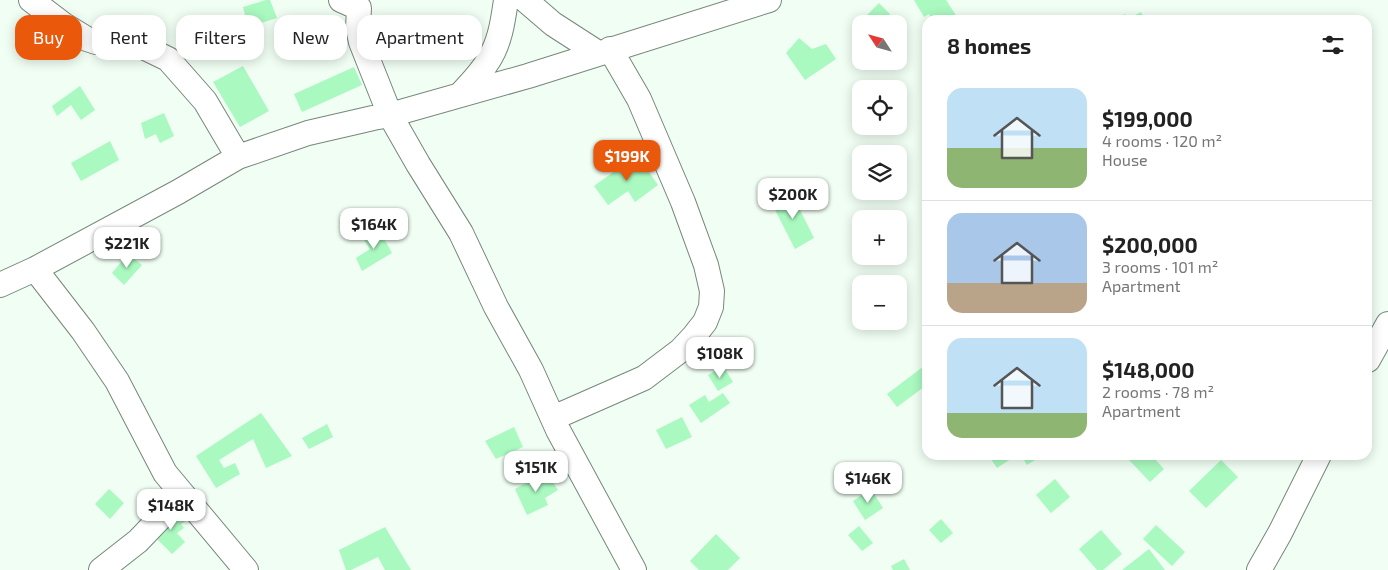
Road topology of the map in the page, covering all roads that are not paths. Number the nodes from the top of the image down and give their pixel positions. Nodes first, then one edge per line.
1 (31, 0) edge
2 (341, 0) edge
3 (506, 0) edge
4 (525, 0) edge
5 (769, 0) edge
6 (604, 51) junction
7 (460, 95) junction
8 (390, 115) junction
9 (238, 157) junction
10 (35, 269) junction
11 (0, 285) edge
12 (1388, 324) edge
13 (1372, 353) edge
14 (553, 418) junction
15 (1316, 460) edge
16 (182, 495) junction
17 (101, 570) edge
18 (246, 570) edge
19 (634, 570) edge
20 (1259, 570) edge

1 - 9 street
2 - 8 street
3 - 7 street
4 - 6 street
5 - 6 street
6 - 7 street
6 - 14 street
7 - 8 street
8 - 9 street
8 - 14 street
9 - 10 street
10 - 11 street
10 - 16 street
12 - 13 street
14 - 19 street
15 - 20 street
16 - 17 street
16 - 18 street

